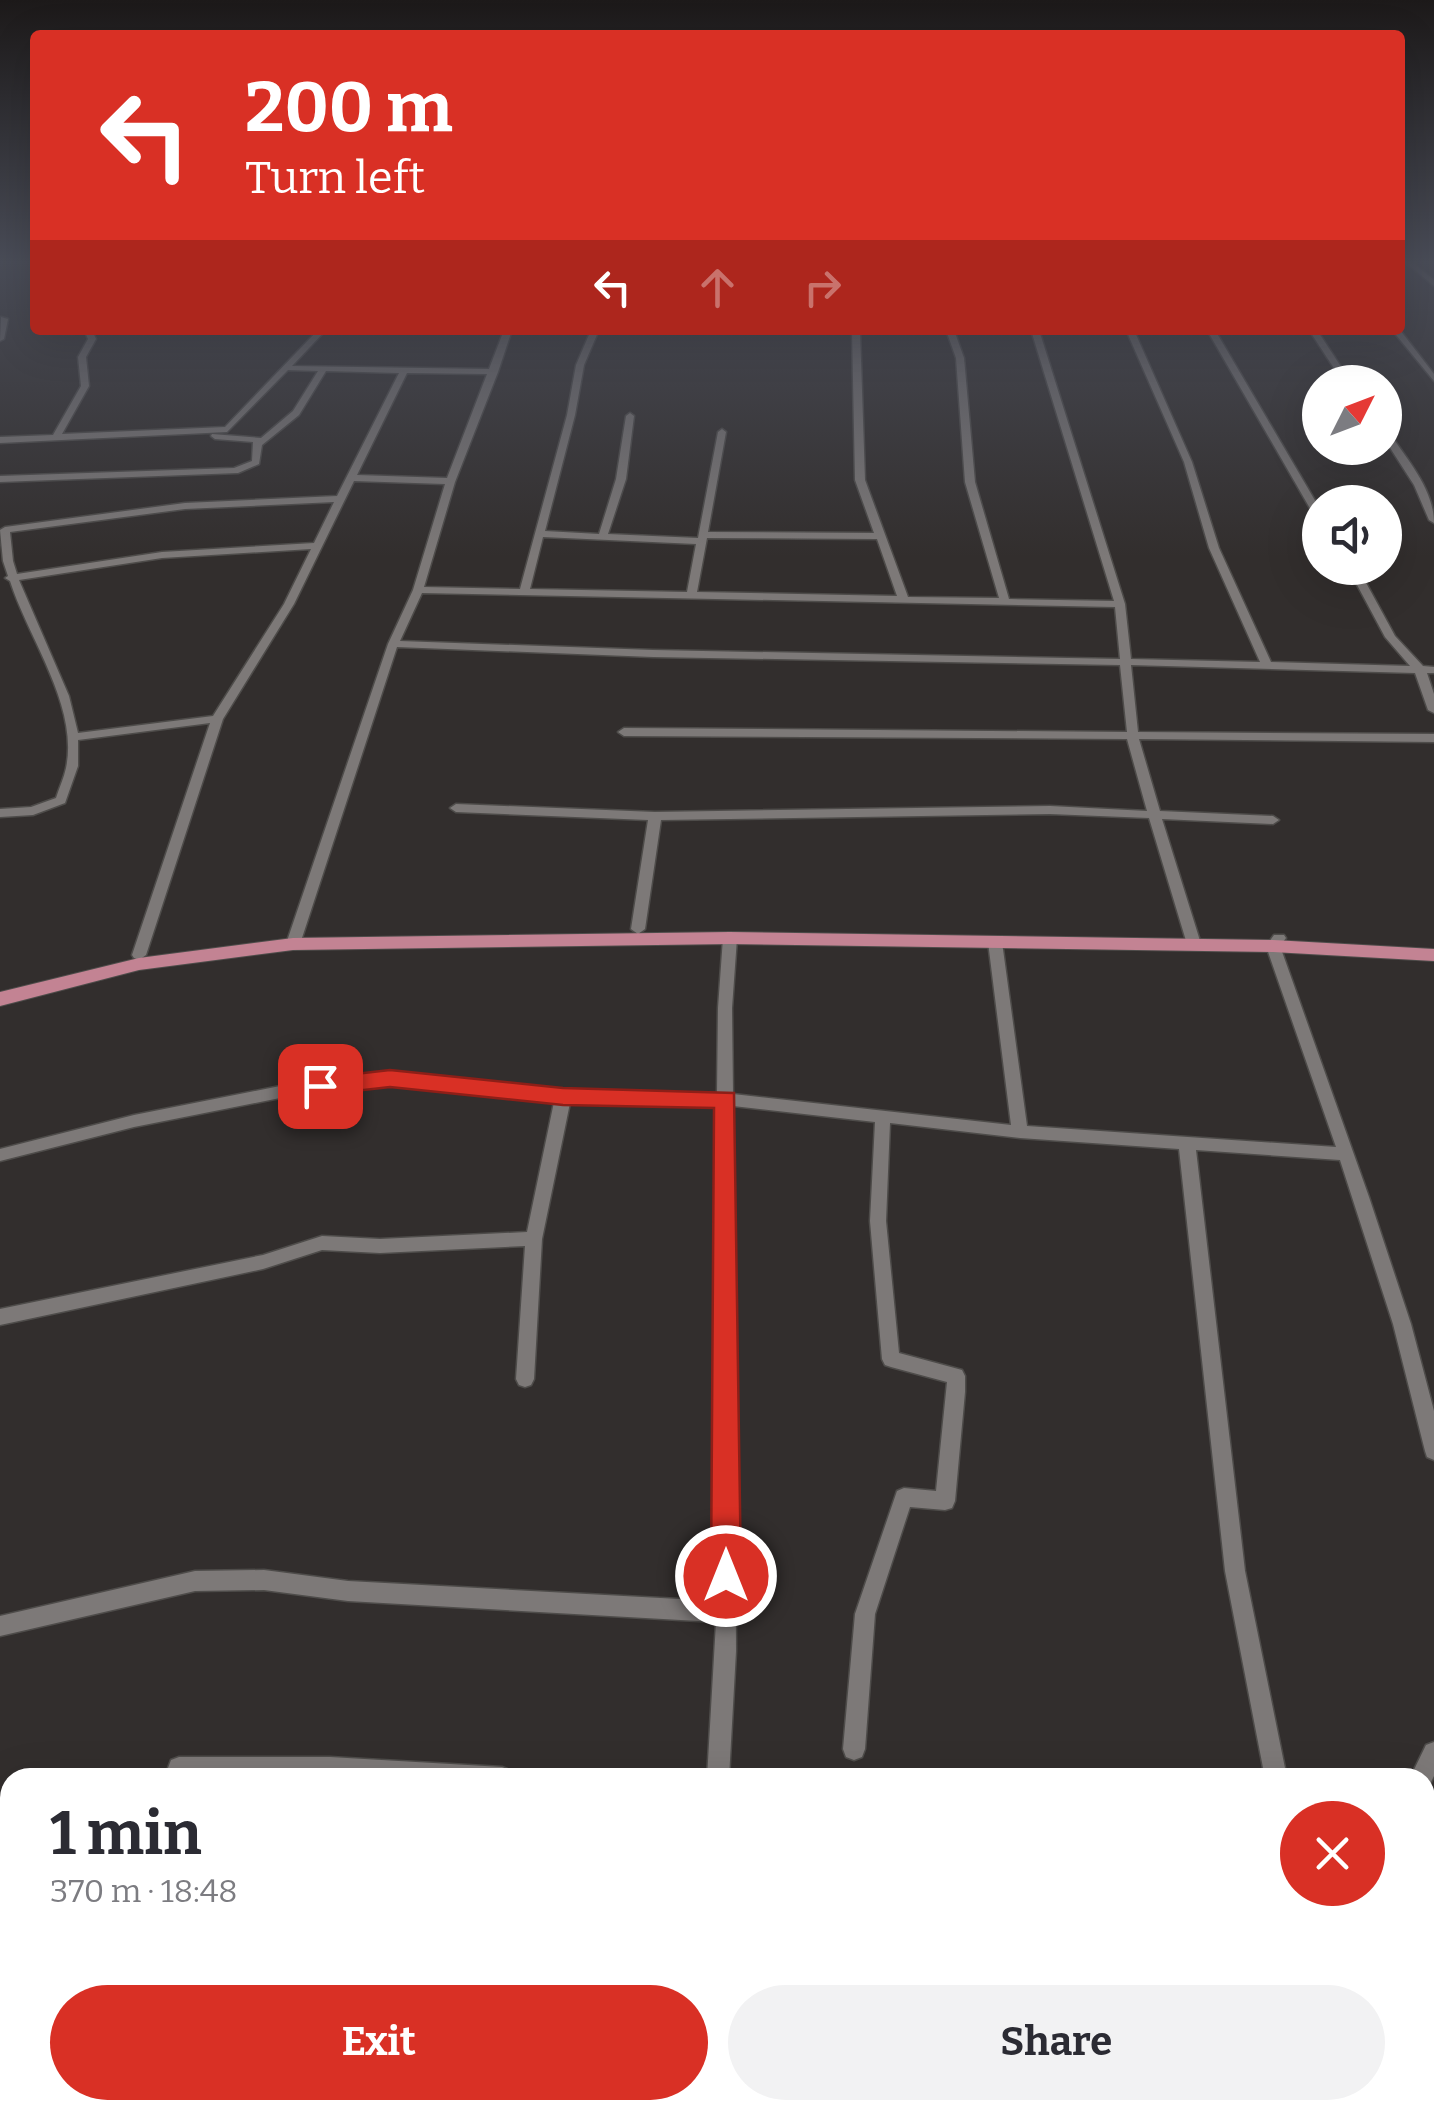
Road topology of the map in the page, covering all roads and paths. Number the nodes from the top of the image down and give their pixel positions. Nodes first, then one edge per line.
1 (82, 360) edge
2 (293, 360) edge
3 (498, 360) edge
4 (582, 360) edge
5 (859, 360) edge
6 (960, 360) edge
7 (1044, 360) edge
8 (1143, 360) edge
9 (1228, 360) edge
10 (285, 368) junction
11 (322, 369) junction
12 (403, 372) junction
13 (494, 372) junction
14 (630, 416) dead end
15 (722, 432) dead end
16 (205, 433) junction
17 (56, 438) junction
18 (0, 440) edge
19 (260, 443) junction
20 (1402, 459) edge
21 (0, 478) edge
22 (352, 478) junction
23 (450, 481) junction
24 (1302, 486) edge
25 (341, 499) junction
26 (1434, 520) edge
27 (542, 534) junction
28 (603, 536) junction
29 (878, 536) junction
30 (702, 538) junction
31 (318, 546) junction
32 (10, 578) junction
33 (1362, 585) edge
34 (418, 590) junction
35 (524, 592) junction
36 (692, 594) junction
37 (902, 598) junction
38 (1004, 598) junction
39 (1120, 604) junction
40 (393, 644) junction
41 (1127, 660) junction
42 (1266, 662) junction
43 (1420, 670) junction
44 (1434, 670) edge
45 (1434, 710) edge
46 (218, 719) junction
47 (624, 732) dead end
48 (1131, 736) junction
49 (72, 737) junction
50 (1434, 738) edge
51 (456, 808) dead end
52 (1153, 812) junction
53 (0, 813) edge
54 (654, 816) junction
55 (1272, 820) dead end
56 (638, 929) junction
57 (730, 938) junction
58 (293, 939) junction
59 (1192, 940) junction
60 (995, 942) junction
61 (1276, 942) junction
62 (1434, 947) edge
63 (139, 955) junction
64 (1434, 955) edge
65 (0, 988) edge
66 (0, 999) edge
67 (563, 1097) junction
68 (725, 1099) junction
69 (883, 1116) junction
70 (1020, 1132) junction
71 (1187, 1145) junction
72 (1343, 1154) junction
73 (0, 1155) edge
74 (534, 1239) junction
75 (0, 1317) edge
76 (525, 1379) dead end
77 (1434, 1452) edge
78 (726, 1612) junction
79 (0, 1626) edge
80 (854, 1749) dead end
81 (180, 1768) dead end
82 (330, 1768) edge
83 (718, 1768) edge
84 (1274, 1768) edge

1 - 17 street
2 - 10 street
3 - 13 street
4 - 27 street
5 - 29 street
6 - 38 street
7 - 39 street
8 - 42 street
9 - 24 street
10 - 11 street
10 - 16 street
11 - 12 street
11 - 19 street
12 - 13 street
12 - 22 street
13 - 23 street
14 - 28 street
15 - 30 street
16 - 17 street
16 - 19 street
17 - 18 street
19 - 21 street
20 - 26 street
22 - 23 street
22 - 25 street
23 - 34 street
25 - 31 street
25 - 32 street
27 - 28 street
27 - 35 street
28 - 30 street
29 - 30 street
29 - 37 street
30 - 36 street
31 - 32 street
31 - 46 street
32 - 49 street
33 - 43 street
34 - 35 street
34 - 40 street
35 - 36 street
36 - 37 street
37 - 38 street
38 - 39 street
39 - 41 street
40 - 41 street
40 - 58 street
41 - 42 street
41 - 48 street
42 - 43 street
43 - 44 street
43 - 45 street
46 - 49 street
46 - 63 street
47 - 48 street
48 - 50 street
48 - 52 street
49 - 53 street
51 - 54 street
52 - 54 street
52 - 55 street
52 - 59 street
54 - 56 street
56 - 58 main road
56 - 59 main road
57 - 58 main road
57 - 60 main road
57 - 68 street
58 - 63 main road
58 - 66 main road
59 - 60 main road
59 - 61 main road
60 - 70 street
61 - 62 main road
61 - 64 main road
61 - 72 street
63 - 65 main road
67 - 68 street
67 - 73 street
67 - 74 street
68 - 69 street
68 - 78 street
69 - 70 street
69 - 80 street
70 - 71 street
71 - 72 street
71 - 84 street
72 - 77 street
74 - 75 street
74 - 76 street
78 - 79 street
78 - 83 street
81 - 82 street

